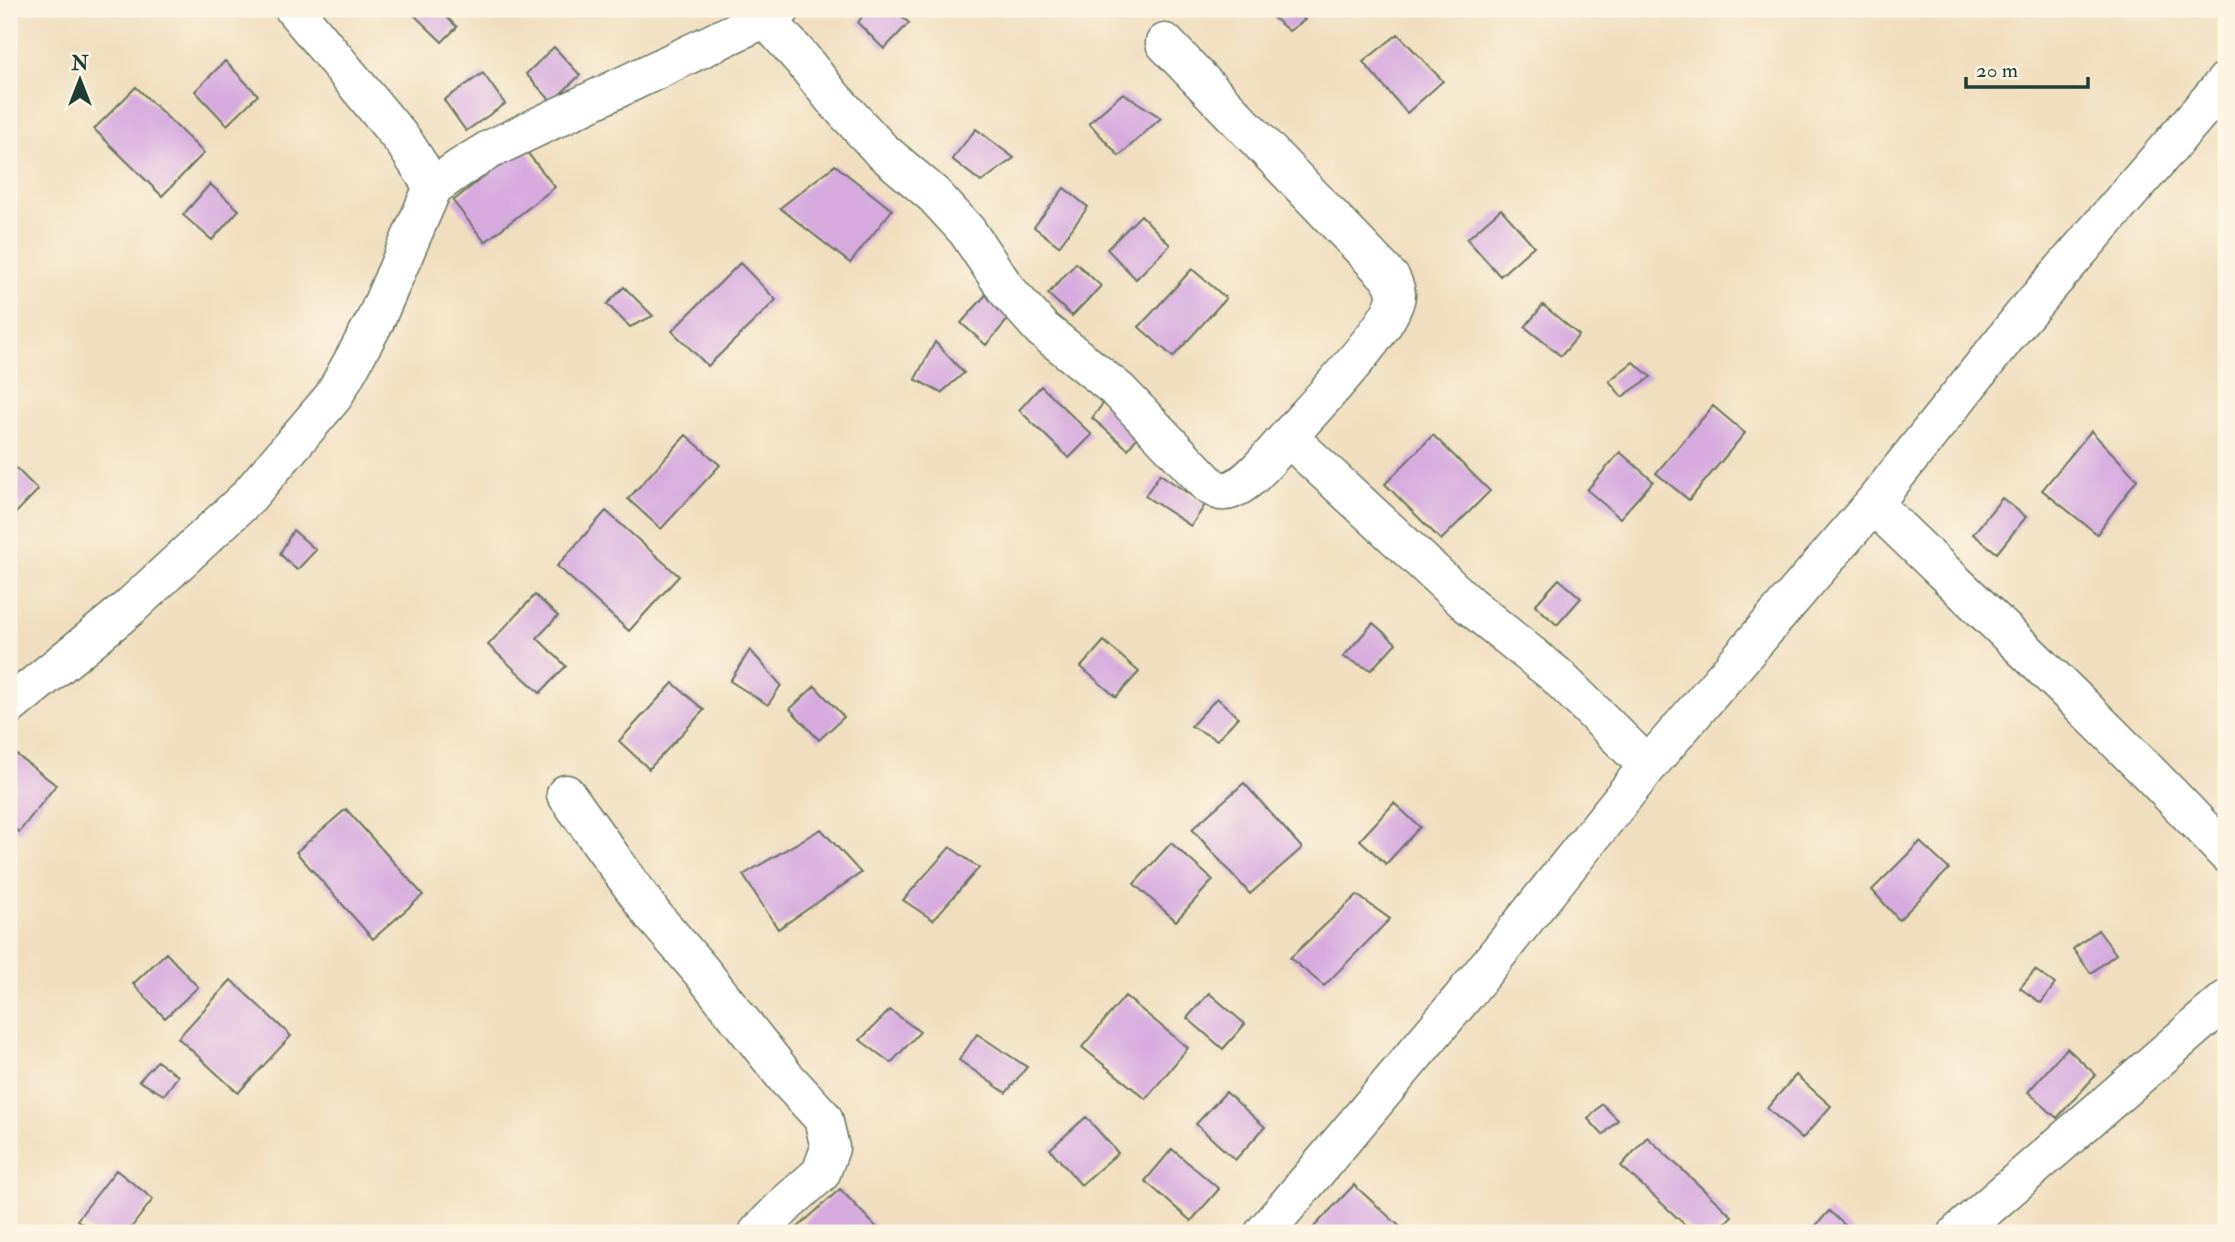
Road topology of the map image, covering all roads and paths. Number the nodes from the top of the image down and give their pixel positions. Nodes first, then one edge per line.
1 (294, 9) edge
2 (773, 13) edge
3 (1165, 43) dead end
4 (2226, 80) edge
5 (433, 187) junction
6 (1288, 437) junction
7 (1873, 504) junction
8 (9, 706) edge
9 (1648, 766) junction
10 (566, 794) dead end
11 (2226, 853) edge
12 (2226, 1000) edge
13 (758, 1233) edge
14 (1264, 1233) edge
15 (1958, 1233) edge

1 - 5 street
2 - 5 street
2 - 6 street
3 - 6 street
4 - 7 street
5 - 8 street
6 - 9 street
7 - 9 street
7 - 11 street
9 - 14 street
10 - 13 street
12 - 15 street

